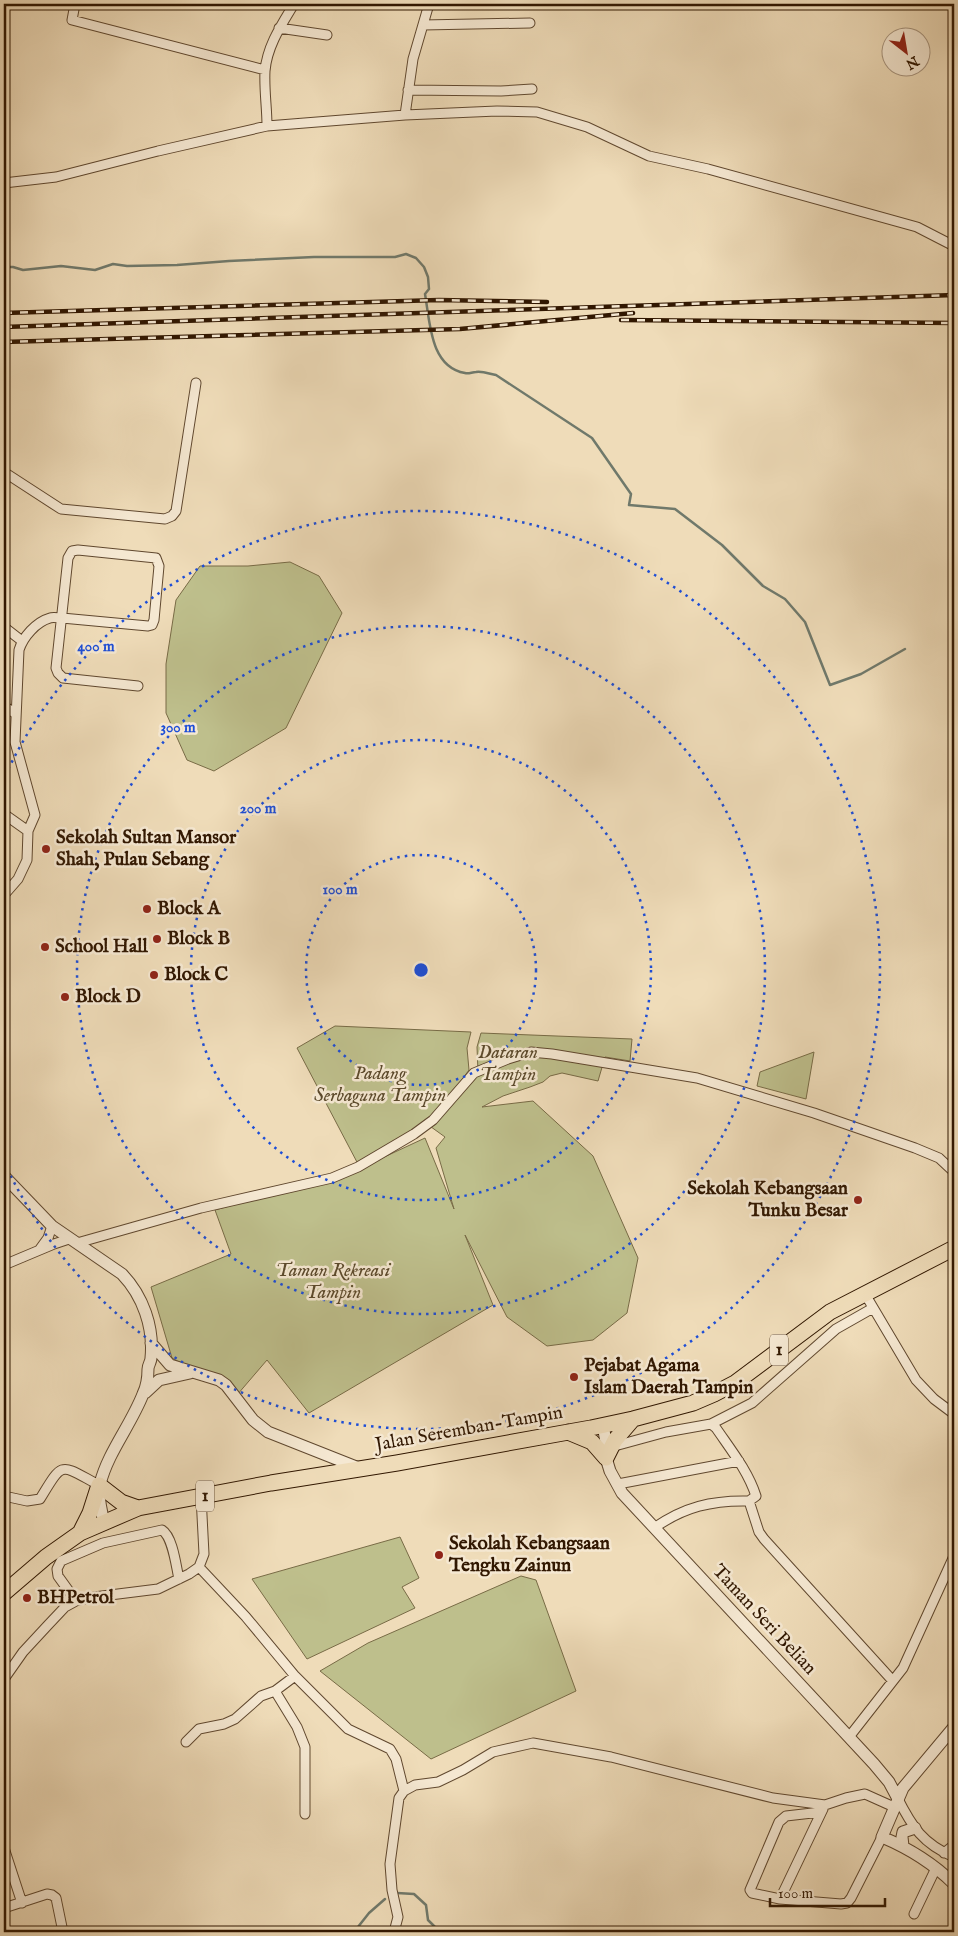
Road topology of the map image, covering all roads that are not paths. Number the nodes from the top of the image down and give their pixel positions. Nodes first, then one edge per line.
1 (75, 4) edge
2 (294, 4) edge
3 (429, 4) edge
4 (530, 23) dead end
5 (423, 25) junction
6 (279, 28) junction
7 (327, 35) dead end
8 (265, 70) junction
9 (532, 88) dead end
10 (408, 90) junction
11 (405, 115) junction
12 (267, 126) junction
13 (4, 183) edge
14 (954, 246) edge
15 (196, 383) dead end
16 (4, 472) edge
17 (62, 618) junction
18 (4, 628) edge
19 (22, 641) junction
20 (138, 686) dead end
21 (4, 706) edge
22 (16, 714) junction
23 (4, 814) edge
24 (28, 831) junction
25 (4, 895) edge
26 (954, 1172) edge
27 (4, 1176) edge
28 (52, 1226) junction
29 (73, 1241) junction
30 (954, 1248) edge
31 (38, 1251) junction
32 (4, 1265) edge
33 (865, 1294) junction
34 (873, 1308) junction
35 (151, 1343) junction
36 (151, 1361) junction
37 (166, 1361) junction
38 (192, 1372) junction
39 (158, 1377) junction
40 (954, 1414) edge
41 (633, 1420) junction
42 (712, 1424) junction
43 (599, 1426) junction
44 (568, 1432) junction
45 (606, 1450) junction
46 (739, 1461) junction
47 (360, 1469) junction
48 (618, 1484) junction
49 (99, 1486) junction
50 (4, 1496) edge
51 (201, 1496) junction
52 (752, 1499) junction
53 (138, 1508) junction
54 (104, 1522) junction
55 (654, 1528) junction
56 (80, 1533) junction
57 (111, 1540) junction
58 (954, 1556) edge
59 (199, 1568) junction
60 (178, 1579) junction
61 (4, 1593) edge
62 (76, 1601) junction
63 (295, 1676) junction
64 (4, 1679) edge
65 (892, 1680) junction
66 (275, 1691) junction
67 (954, 1727) edge
68 (849, 1736) junction
69 (186, 1742) dead end
70 (404, 1791) junction
71 (896, 1802) junction
72 (823, 1809) junction
73 (305, 1814) dead end
74 (915, 1828) junction
75 (882, 1837) junction
76 (954, 1845) edge
77 (903, 1846) junction
78 (4, 1848) edge
79 (944, 1853) junction
80 (954, 1857) edge
81 (936, 1868) junction
82 (954, 1884) edge
83 (780, 1900) junction
84 (22, 1903) junction
85 (4, 1908) edge
86 (914, 1914) dead end
87 (63, 1932) edge
88 (394, 1932) edge

1 - 8 street
2 - 6 street
3 - 5 street
4 - 5 street
5 - 10 street
6 - 7 street
6 - 8 street
8 - 12 street
9 - 10 street
10 - 11 street
11 - 12 street
11 - 14 street
12 - 13 street
15 - 16 street
17 - 17 street
17 - 19 street
17 - 20 street
18 - 19 street
19 - 22 street
21 - 22 street
22 - 24 street
23 - 24 street
24 - 25 street
26 - 29 street
27 - 28 street
28 - 29 street
28 - 31 street
29 - 31 street
29 - 35 street
30 - 33 highway, Jalan Seremban-Tampin / 1
31 - 32 street
33 - 34 street
33 - 41 highway, Jalan Seremban-Tampin / 1
34 - 40 street
34 - 42 street
35 - 36 street
35 - 37 street
36 - 37 street
36 - 39 street
37 - 38 street
37 - 39 street
38 - 39 street
38 - 47 street
39 - 49 street
41 - 43 highway, Jalan Seremban-Tampin / 1
41 - 45 highway
42 - 45 street
42 - 46 street
43 - 44 highway, Jalan Seremban-Tampin / 1
43 - 45 street, Taman Seri Belian
44 - 45 highway
44 - 47 highway, Jalan Seremban-Tampin / 1
45 - 48 street, Taman Seri Belian
46 - 48 street
46 - 52 street
47 - 51 highway, Jalan Seremban-Tampin / 1
48 - 55 street, Taman Seri Belian
49 - 50 street
49 - 53 highway
49 - 54 street
49 - 56 highway
51 - 53 highway, Jalan Seremban-Tampin / 1
51 - 59 street
52 - 55 street
52 - 65 street
53 - 54 highway, Jalan Seremban-Tampin / 1
54 - 56 highway, Jalan Seremban-Tampin / 1
54 - 57 street
55 - 68 street, Taman Seri Belian
56 - 61 highway, Jalan Seremban-Tampin / 1
57 - 60 street
57 - 62 street
58 - 65 street
59 - 60 street
59 - 63 street
60 - 62 street
62 - 64 street
63 - 66 street
63 - 70 street
65 - 68 street
66 - 69 street
66 - 73 street
67 - 71 street
68 - 71 street, Taman Seri Belian
70 - 72 street
70 - 88 street
71 - 72 street
71 - 74 street
71 - 75 street
72 - 83 street
72 - 83 street
74 - 77 street
74 - 79 street
75 - 77 street
75 - 83 street
76 - 79 street
77 - 81 street
78 - 84 street
79 - 80 street
81 - 82 street
81 - 86 street
84 - 85 street
84 - 87 street

